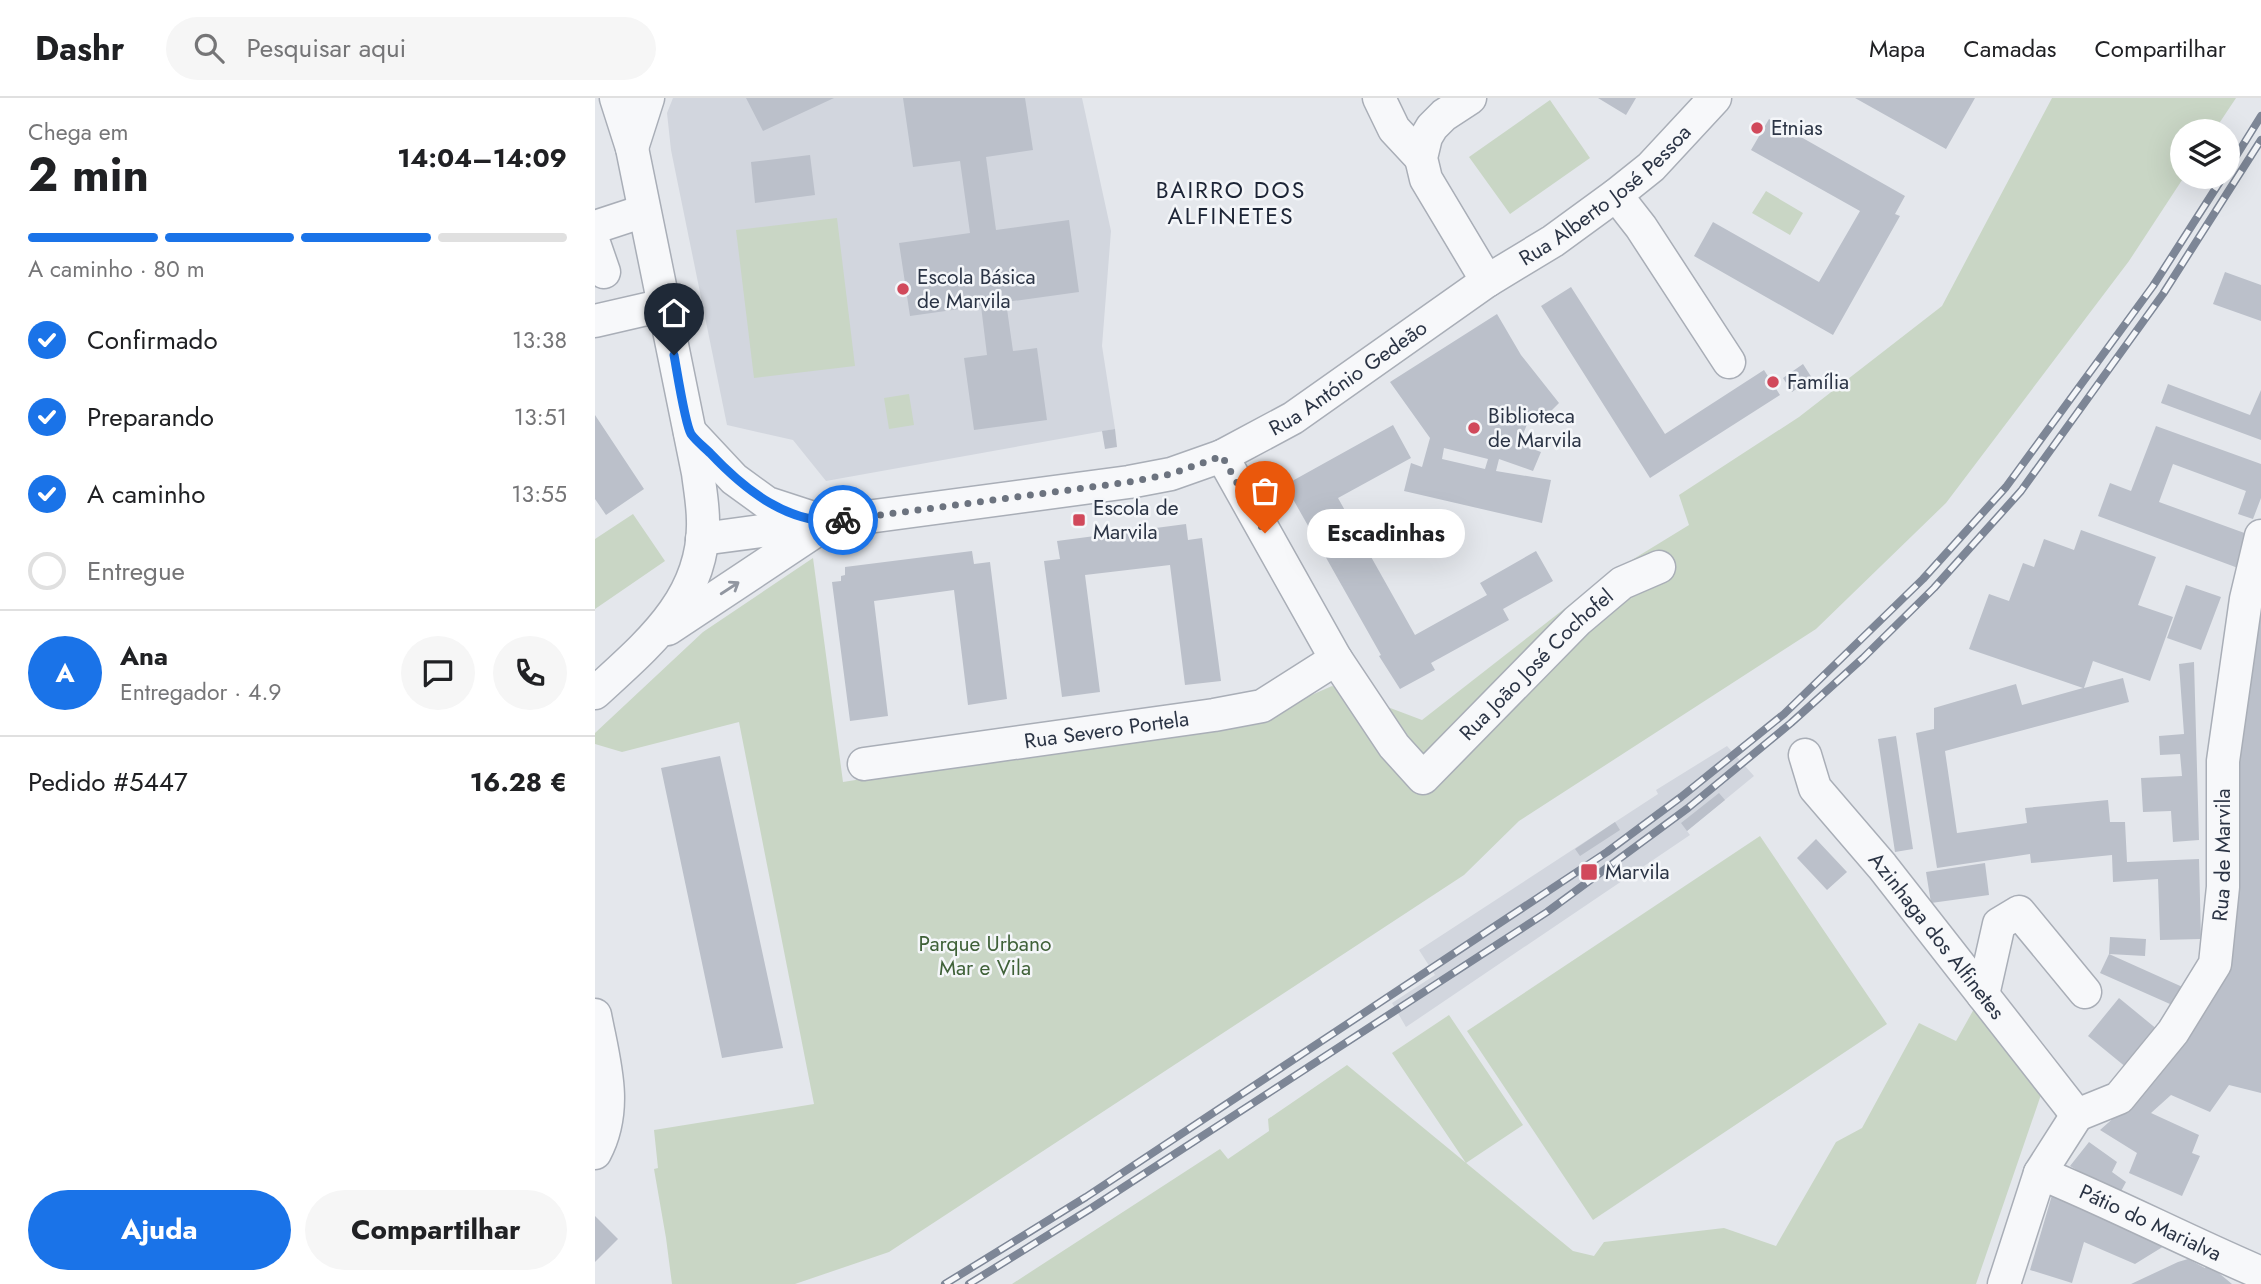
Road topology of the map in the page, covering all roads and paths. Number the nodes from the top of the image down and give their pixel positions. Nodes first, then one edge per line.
1 (616, 98) edge
2 (648, 98) edge
3 (1379, 98) edge
4 (1469, 98) edge
5 (1715, 98) edge
6 (632, 148) junction
7 (1421, 158) junction
8 (1616, 195) junction
9 (644, 211) junction
10 (595, 227) edge
11 (1487, 281) junction
12 (664, 305) junction
13 (595, 321) edge
14 (1729, 362) dead end
15 (690, 432) junction
16 (1222, 456) junction
17 (828, 522) junction
18 (2261, 536) edge
19 (702, 539) junction
20 (1659, 567) dead end
21 (653, 639) junction
22 (1336, 659) junction
23 (595, 693) edge
24 (1805, 755) dead end
25 (864, 764) dead end
26 (2085, 992) dead end
27 (1983, 995) junction
28 (595, 1015) edge
29 (2077, 1115) junction
30 (595, 1153) edge
31 (2039, 1173) junction
32 (2261, 1273) edge
33 (2004, 1284) edge

1 - 6 street
2 - 6 street
3 - 7 street
4 - 7 street
5 - 8 street, Rua Alberto José Pessoa
6 - 9 street
7 - 11 street
8 - 11 street, Rua Alberto José Pessoa
8 - 14 street
9 - 10 street
9 - 12 street
11 - 16 street, Rua António Gedeão
12 - 13 street
12 - 15 street
15 - 17 street, Rua António Gedeão
15 - 19 street
16 - 17 street, Rua António Gedeão
16 - 22 street
17 - 19 street, Rua António Gedeão
21 -> 17 street, Rua António Gedeão
18 - 29 street, Rua de Marvila
19 - 21 street
20 - 22 street, Rua João José Cochofel
21 - 23 street
22 - 25 street, Rua Severo Portela
24 - 27 street, Azinhaga dos Alfinetes
26 - 27 street
27 - 29 street, Azinhaga dos Alfinetes
28 - 30 street
29 - 31 street
31 - 32 street, Pátio do Marialva
31 - 33 street

